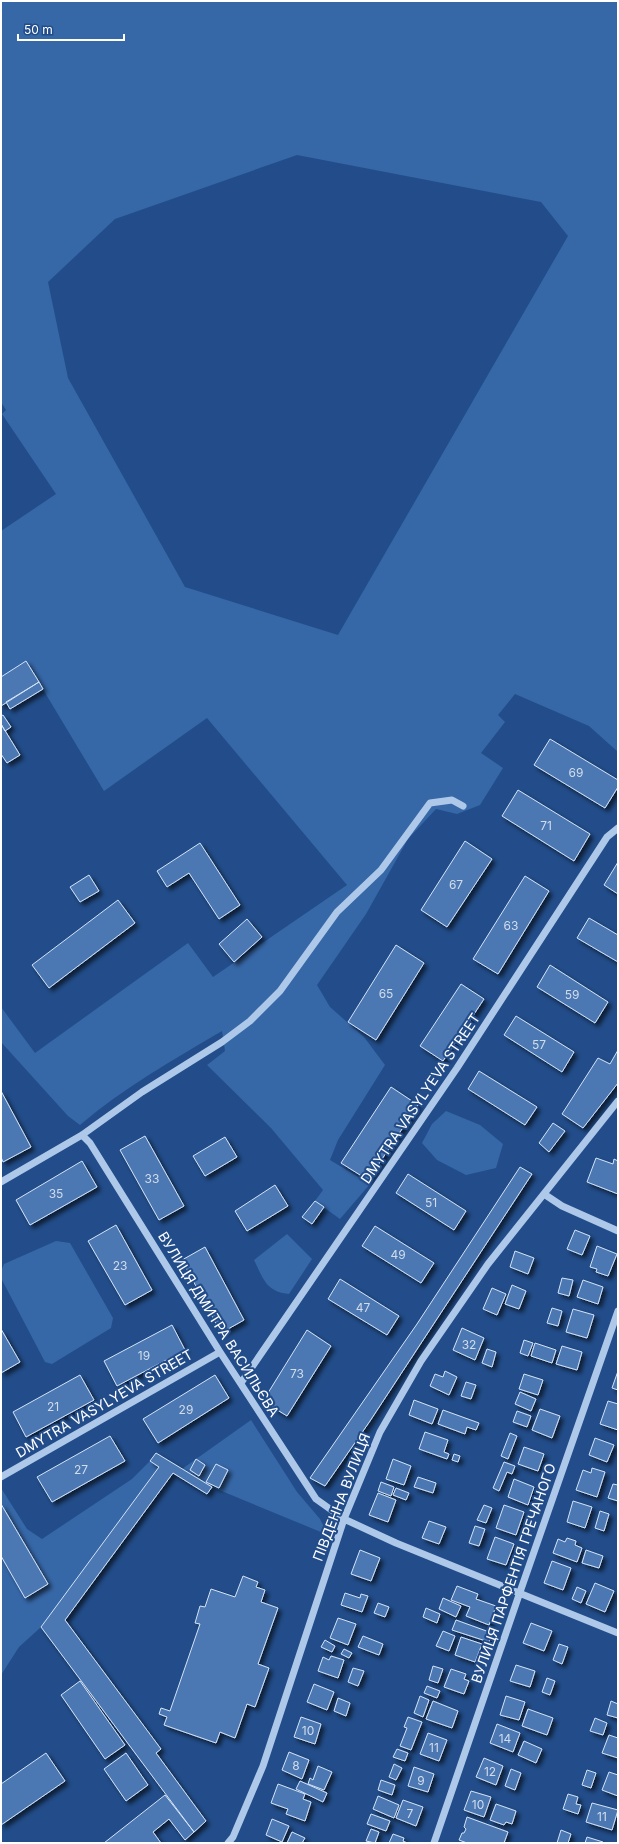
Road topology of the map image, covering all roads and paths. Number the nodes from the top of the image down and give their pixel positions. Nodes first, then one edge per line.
1 (463, 806) dead end
2 (618, 828) edge
3 (618, 1101) edge
4 (82, 1134) junction
5 (1, 1182) edge
6 (544, 1194) junction
7 (618, 1231) edge
8 (618, 1312) edge
9 (220, 1352) junction
10 (241, 1383) junction
11 (1, 1477) edge
12 (344, 1519) junction
13 (520, 1592) junction
14 (618, 1633) edge
15 (228, 1843) edge
16 (434, 1843) edge

1 - 4 street
2 - 10 street, DMYTRA VASYLYEVA STREET
3 - 6 street, ПІВДЕННА ВУЛИЦЯ
4 - 5 street
4 - 9 street, ВУЛИЦЯ ДМИТРА ВАСИЛЬЄВА
6 - 7 street
6 - 12 street, ПІВДЕННА ВУЛИЦЯ
8 - 13 street, ВУЛИЦЯ ПАРФЕНТІЯ ГРЕЧАНОГО
9 - 10 street, ВУЛИЦЯ ДМИТРА ВАСИЛЬЄВА
9 - 11 street, DMYTRA VASYLYEVA STREET
10 - 12 street, ВУЛИЦЯ ДМИТРА ВАСИЛЬЄВА
12 - 13 street, ВУЛИЦЯ ДМИТРА ВАСИЛЬЄВА
12 - 15 street, ПІВДЕННА ВУЛИЦЯ
13 - 14 street, ВУЛИЦЯ ДМИТРА ВАСИЛЬЄВА
13 - 16 street, ВУЛИЦЯ ПАРФЕНТІЯ ГРЕЧАНОГО

